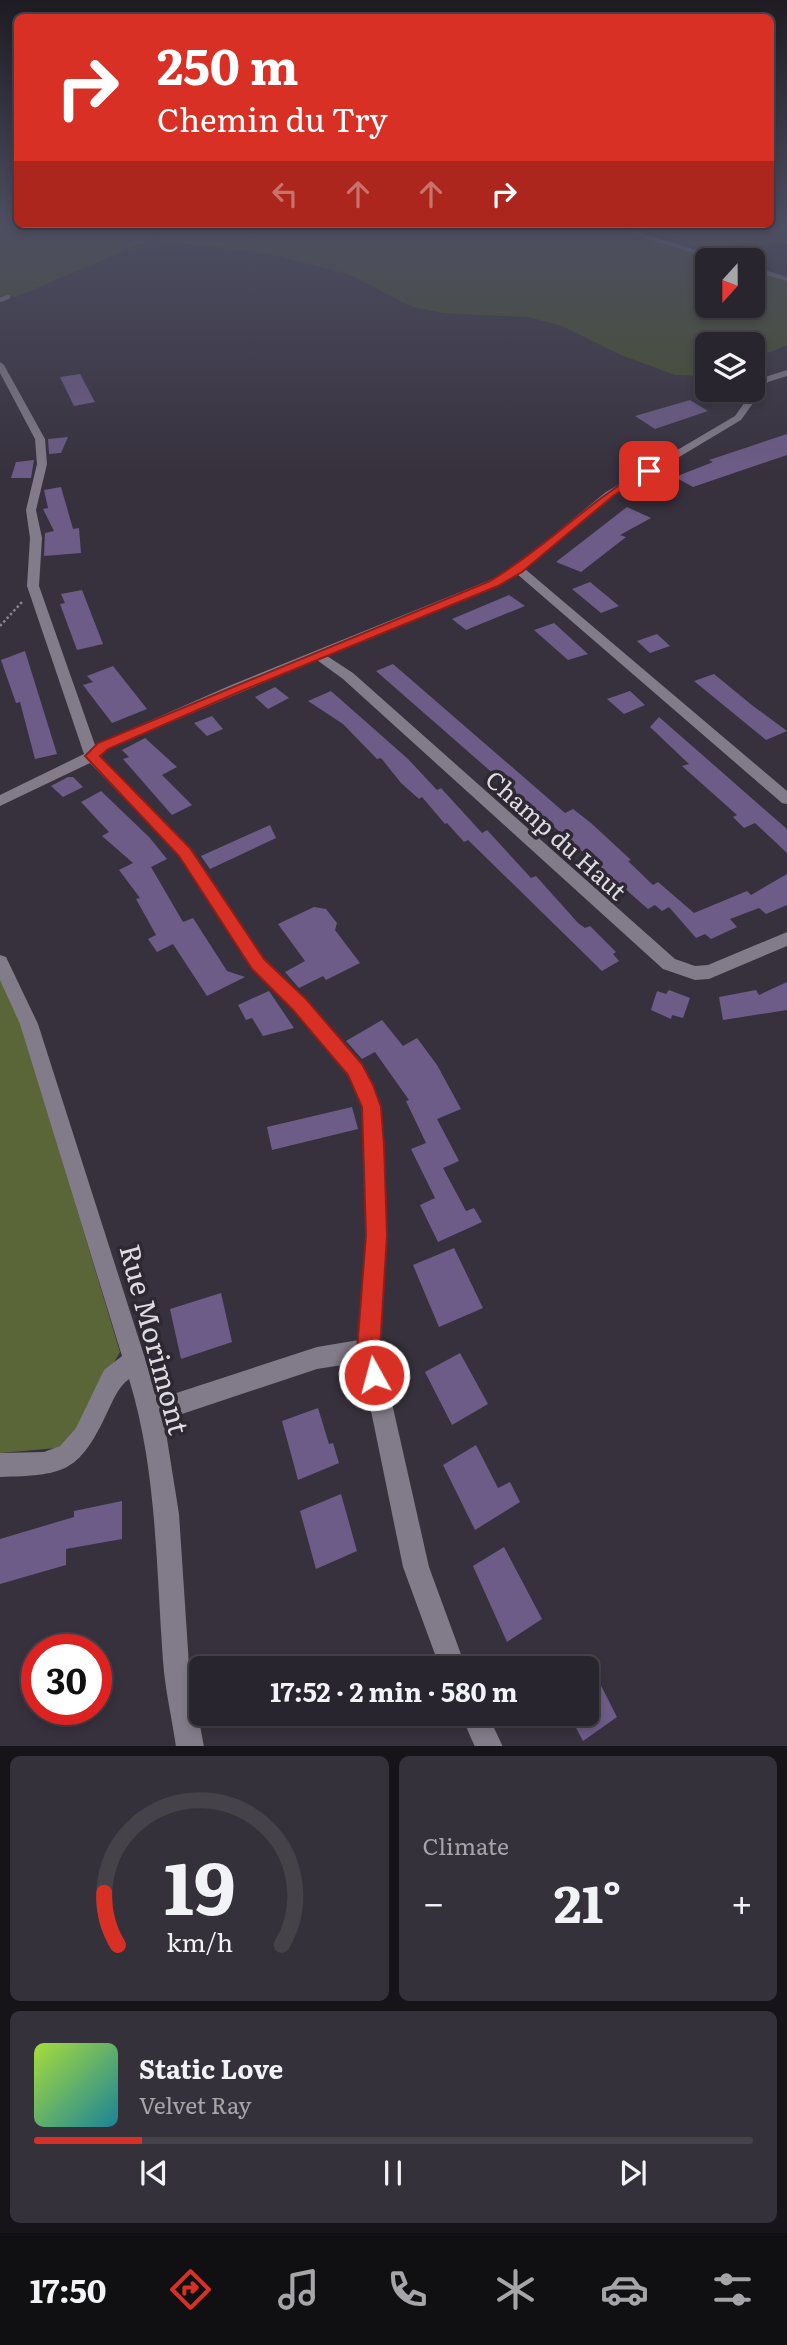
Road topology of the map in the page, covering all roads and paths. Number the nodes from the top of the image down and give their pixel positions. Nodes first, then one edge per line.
1 (0, 365) edge
2 (787, 373) edge
3 (517, 569) junction
4 (38, 596) junction
5 (0, 626) edge
6 (318, 655) junction
7 (92, 756) junction
8 (787, 799) edge
9 (0, 801) edge
10 (787, 939) edge
11 (0, 962) edge
12 (369, 1350) junction
13 (134, 1360) junction
14 (151, 1413) junction
15 (0, 1465) edge
16 (449, 1656) edge
17 (479, 1726) edge
18 (190, 1746) edge
19 (489, 1746) edge

1 - 4 street
2 - 3 street
3 - 6 street
3 - 8 street
4 - 5 path
4 - 7 street
6 - 7 street
6 - 10 street, Champ du Haut
7 - 9 street
7 - 12 street
11 - 13 street, Rue Morimont
12 - 14 street
12 - 16 street
13 - 14 street, Rue Morimont
13 - 15 street
14 - 18 street, Rue Morimont
17 - 19 street

